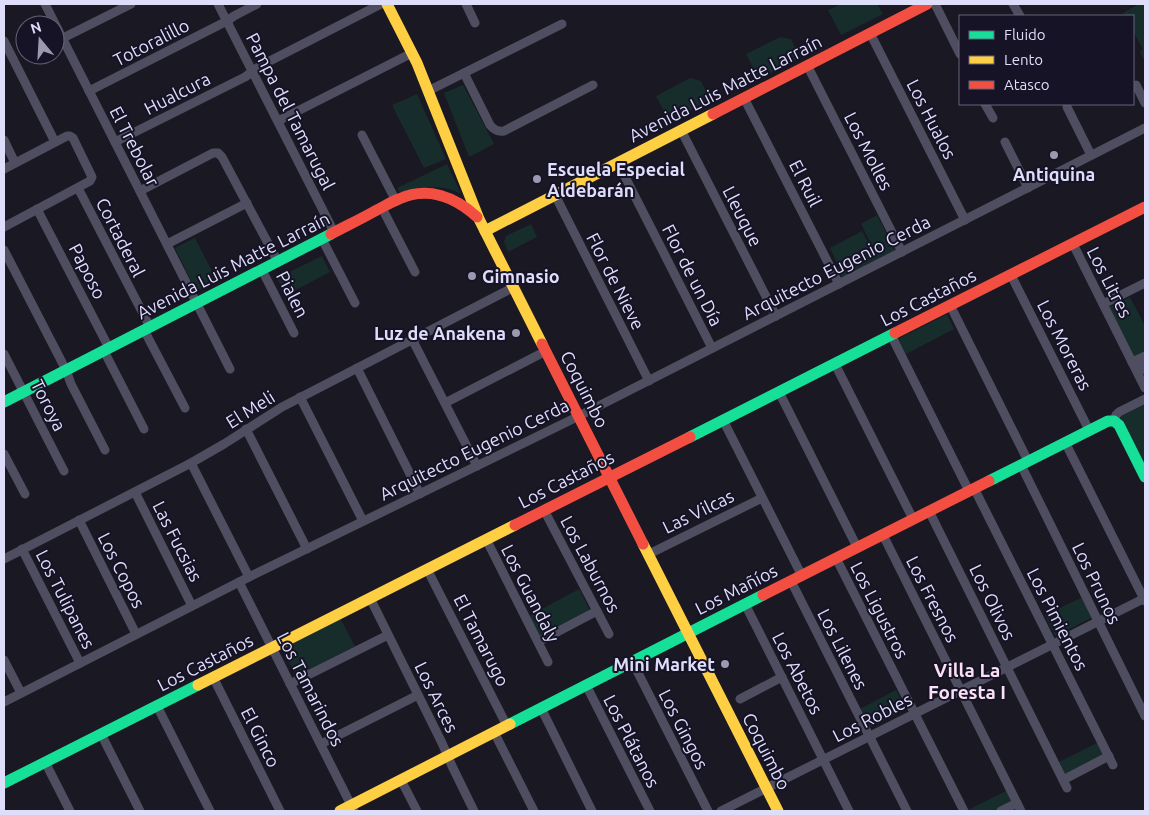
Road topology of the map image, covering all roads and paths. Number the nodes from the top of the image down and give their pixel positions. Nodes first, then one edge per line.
1 (131, 4) edge
2 (218, 4) edge
3 (257, 4) edge
4 (382, 4) edge
5 (387, 4) edge
6 (466, 4) edge
7 (927, 4) edge
8 (934, 4) edge
9 (1013, 4) edge
10 (1019, 15) edge
11 (227, 21) junction
12 (475, 22) dead end
13 (562, 24) dead end
14 (870, 33) junction
15 (65, 37) edge
16 (4, 41) edge
17 (65, 42) edge
18 (959, 52) edge
19 (412, 53) junction
20 (807, 66) junction
21 (253, 71) junction
22 (464, 73) junction
23 (593, 85) dead end
24 (1136, 85) dead end
25 (89, 91) junction
26 (428, 91) junction
27 (744, 98) junction
28 (1145, 103) edge
29 (986, 105) edge
30 (1067, 107) dead end
31 (993, 118) dead end
32 (278, 121) junction
33 (1145, 128) edge
34 (681, 130) junction
35 (362, 135) dead end
36 (4, 140) edge
37 (55, 142) junction
38 (115, 142) junction
39 (1005, 142) dead end
40 (1091, 155) junction
41 (618, 162) junction
42 (15, 163) junction
43 (4, 169) edge
44 (78, 188) junction
45 (1028, 188) junction
46 (140, 191) junction
47 (555, 195) junction
48 (396, 201) junction
49 (247, 203) junction
50 (1145, 207) edge
51 (382, 208) junction
52 (37, 209) junction
53 (479, 219) junction
54 (964, 220) junction
55 (4, 227) edge
56 (485, 230) junction
57 (334, 232) junction
58 (322, 239) junction
59 (167, 244) junction
60 (1073, 244) junction
61 (4, 250) edge
62 (902, 252) junction
63 (278, 262) junction
64 (262, 270) junction
65 (414, 272) dead end
66 (1011, 275) junction
67 (1145, 283) edge
68 (839, 284) junction
69 (514, 287) junction
70 (197, 303) junction
71 (355, 303) dead end
72 (1103, 304) junction
73 (950, 305) junction
74 (776, 316) junction
75 (147, 328) junction
76 (294, 333) dead end
77 (891, 335) junction
78 (412, 339) junction
79 (712, 348) junction
80 (107, 349) junction
81 (546, 351) junction
82 (4, 354) edge
83 (1139, 359) edge
84 (835, 364) junction
85 (357, 368) junction
86 (230, 369) dead end
87 (66, 370) junction
88 (1145, 370) edge
89 (648, 381) junction
90 (1145, 388) edge
91 (24, 392) junction
92 (779, 392) junction
93 (300, 397) junction
94 (1145, 399) edge
95 (4, 402) edge
96 (445, 403) junction
97 (185, 408) dead end
98 (579, 416) junction
99 (723, 420) junction
100 (1114, 421) junction
101 (144, 429) dead end
102 (246, 429) junction
103 (1089, 430) junction
104 (1065, 442) junction
105 (105, 450) dead end
106 (4, 454) edge
107 (191, 463) junction
108 (1024, 463) junction
109 (477, 466) junction
110 (64, 471) dead end
111 (610, 477) junction
112 (1145, 477) edge
113 (972, 490) junction
114 (135, 492) junction
115 (24, 494) dead end
116 (420, 494) junction
117 (762, 498) junction
118 (544, 510) junction
119 (929, 511) junction
120 (913, 519) junction
121 (79, 520) junction
122 (363, 522) junction
123 (883, 535) junction
124 (486, 539) junction
125 (857, 547) junction
126 (22, 549) junction
127 (307, 549) junction
128 (648, 554) junction
129 (836, 558) junction
130 (4, 559) edge
131 (428, 569) junction
132 (802, 576) junction
133 (249, 577) junction
134 (790, 581) junction
135 (239, 582) junction
136 (370, 598) junction
137 (1145, 599) edge
138 (746, 604) junction
139 (192, 606) junction
140 (597, 611) junction
141 (1098, 621) junction
142 (688, 633) junction
143 (136, 634) junction
144 (609, 634) dead end
145 (388, 635) junction
146 (538, 642) junction
147 (1052, 645) junction
148 (272, 647) junction
149 (4, 660) edge
150 (632, 661) junction
151 (548, 662) dead end
152 (80, 663) junction
153 (1007, 668) junction
154 (213, 677) junction
155 (782, 677) junction
156 (290, 684) junction
157 (586, 685) junction
158 (961, 691) junction
159 (21, 693) junction
160 (418, 694) junction
161 (740, 699) dead end
162 (4, 702) edge
163 (157, 706) junction
164 (540, 708) junction
165 (915, 714) junction
166 (1145, 716) edge
167 (507, 726) junction
168 (494, 732) junction
169 (101, 734) junction
170 (869, 737) junction
171 (321, 744) junction
172 (448, 756) junction
173 (823, 760) junction
174 (45, 762) junction
175 (401, 780) junction
176 (4, 783) edge
177 (1065, 784) joint
178 (767, 788) junction
179 (1019, 807) edge
180 (353, 808) edge
181 (70, 811) edge
182 (140, 811) edge
183 (210, 811) edge
184 (280, 811) edge
185 (340, 811) edge
186 (416, 811) edge
187 (474, 811) edge
188 (534, 811) edge
189 (592, 811) edge
190 (650, 811) edge
191 (708, 811) edge
192 (721, 811) edge
193 (778, 811) edge
194 (849, 811) edge
195 (907, 811) edge
196 (964, 811) edge
197 (1001, 811) edge

1 - 15 street
2 - 11 street, Pampa del Tamarugal
3 - 11 street, Totoralillo
4 - 21 street, Hualcura
5 - 19 street, Coquimbo
6 - 12 street
7 - 14 street, Avenida Luis Matte Larraín
8 - 18 street
9 - 10 street
11 - 21 street, Pampa del Tamarugal
11 - 25 street, Totoralillo
13 - 22 street
14 - 20 street, Avenida Luis Matte Larraín
14 - 54 street, Los Hualos
16 - 37 street
17 - 25 street, El Trebolar
19 - 26 street, Coquimbo
19 - 32 street
20 - 27 street, Avenida Luis Matte Larraín
20 - 62 street, Los Molles
21 - 32 street, Pampa del Tamarugal
21 - 38 street, Hualcura
22 - 23 street
22 - 26 street
24 - 28 street
25 - 38 street, El Trebolar
26 - 53 street, Coquimbo
27 - 34 street, Avenida Luis Matte Larraín
27 - 68 street, El Ruil
29 - 31 street
30 - 40 street
32 - 57 street, Pampa del Tamarugal
33 - 40 street, Arquitecto Eugenio Cerda
34 - 41 street, Avenida Luis Matte Larraín
34 - 74 street, Lleuque
35 - 48 street
36 - 42 street
37 - 42 street
37 - 44 street
38 - 46 street, El Trebolar
39 - 45 street
40 - 45 street, Arquitecto Eugenio Cerda
41 - 47 street, Avenida Luis Matte Larraín
41 - 79 street, Flor de un Día
42 - 43 street
44 - 52 street
44 - 75 street, Cortaderal
45 - 54 street, Arquitecto Eugenio Cerda
46 - 49 street
46 - 59 street, El Trebolar
47 - 56 street, Avenida Luis Matte Larraín
47 - 89 street, Flor de Nieve
48 - 51 street, Avenida Luis Matte Larraín
48 - 53 street, Avenida Luis Matte Larraín
49 - 59 street
49 - 63 street
50 - 60 street, Los Castaños
51 - 57 street, Avenida Luis Matte Larraín
51 - 65 street
52 - 55 street
52 - 80 street, Paposo
53 - 56 street, Coquimbo
54 - 62 street, Arquitecto Eugenio Cerda
56 - 69 street, Coquimbo
57 - 58 street, Avenida Luis Matte Larraín
58 - 63 street, Avenida Luis Matte Larraín
58 - 71 street
59 - 70 street, El Trebolar
60 - 66 street, Los Castaños
60 - 72 street, Los Litres
61 - 87 street
62 - 68 street, Arquitecto Eugenio Cerda
63 - 64 street, Avenida Luis Matte Larraín
64 - 70 street, Avenida Luis Matte Larraín
64 - 76 street, Pialen
66 - 73 street, Los Castaños
66 - 103 street, Los Moreras
67 - 72 street
68 - 74 street, Arquitecto Eugenio Cerda
69 - 78 street, El Meli
69 - 81 street, Coquimbo
70 - 75 street, Avenida Luis Matte Larraín
70 - 86 street, El Trebolar
72 - 83 street, Los Litres
73 - 77 street, Los Castaños
73 - 108 street, Los Prunos
74 - 79 street, Arquitecto Eugenio Cerda
75 - 80 street, Avenida Luis Matte Larraín
75 - 97 street, Cortaderal
77 - 84 street, Los Castaños
77 - 113 street, Los Pimientos
78 - 85 street, El Meli
78 - 96 street
79 - 89 street, Arquitecto Eugenio Cerda
80 - 87 street, Avenida Luis Matte Larraín
80 - 101 street, Paposo
81 - 96 street
81 - 98 street, Coquimbo
82 - 91 street, Toroya
83 - 88 street, Los Litres
83 - 90 street, Los Litres
84 - 92 street, Los Castaños
84 - 120 street
85 - 93 street, El Meli
85 - 116 street
87 - 91 street, Avenida Luis Matte Larraín
87 - 105 street
89 - 98 street, Arquitecto Eugenio Cerda
91 - 95 street, Avenida Luis Matte Larraín
91 - 110 street, Toroya
92 - 99 street, Los Castaños
92 - 125 street, Los Ligustros
93 - 102 street, El Meli
93 - 122 street
94 - 100 street, Los Mañíos
96 - 109 street
98 - 109 street, Arquitecto Eugenio Cerda
98 - 111 street, Coquimbo
99 - 111 street, Los Castaños
99 - 117 street
100 - 103 street, Los Mañíos
100 - 112 street
102 - 107 street, El Meli
102 - 127 street
103 - 104 street, Los Mañíos
104 - 108 street, Los Mañíos
104 - 137 street
106 - 115 street
107 - 114 street, El Meli
107 - 133 street
108 - 113 street, Los Mañíos
108 - 141 street, Los Prunos
109 - 116 street, Arquitecto Eugenio Cerda
111 - 118 street, Los Castaños
111 - 128 street, Coquimbo
113 - 119 street, Los Mañíos
113 - 147 street, Los Pimientos
114 - 121 street, El Meli
114 - 139 street, Las Fucsias
116 - 122 street, Arquitecto Eugenio Cerda
117 - 128 street, Las Vilcas
117 - 132 street
118 - 124 street, Los Castaños
118 - 140 street, Los Laburnos
119 - 120 street, Los Mañíos
119 - 153 street, Los Olivos
120 - 123 street, Los Mañíos
121 - 126 street, El Meli
121 - 143 street, Los Copos
122 - 127 street, Arquitecto Eugenio Cerda
123 - 125 street, Los Mañíos
123 - 158 street, Los Fresnos
124 - 131 street, Los Castaños
124 - 146 street, Los Guandaly
125 - 129 street, Los Mañíos
126 - 130 street, El Meli
126 - 152 street, Los Tulipanes
127 - 133 street, Arquitecto Eugenio Cerda
128 - 142 street, Coquimbo
129 - 132 street, Los Mañíos
129 - 165 street, Los Ligustros
131 - 136 street, Los Castaños
131 - 167 street, El Tamarugo
132 - 134 street, Los Mañíos
133 - 135 street, Arquitecto Eugenio Cerda
134 - 138 street, Los Mañíos
134 - 170 street, Los Lilenes
135 - 139 street, Arquitecto Eugenio Cerda
135 - 148 street, Los Tamarindos
136 - 145 street, Los Arces
136 - 148 street, Los Castaños
137 - 141 street, Los Robles
138 - 142 street, Los Mañíos
138 - 155 street, Los Abetos
139 - 143 street, Arquitecto Eugenio Cerda
140 - 144 street, Los Laburnos
140 - 146 street
141 - 147 street, Los Robles
141 - 166 street, Los Prunos
142 - 150 street, Los Mañíos
142 - 178 street, Coquimbo
143 - 152 street, Arquitecto Eugenio Cerda
145 - 156 street
145 - 160 street, Los Arces
146 - 151 street, Los Guandaly
147 - 153 street, Los Robles
147 - 177 street, Los Pimientos
148 - 154 street, Los Castaños
148 - 156 street, Los Tamarindos
149 - 159 street
150 - 157 street, Los Mañíos
150 - 191 street, Los Gingos
152 - 159 street, Arquitecto Eugenio Cerda
153 - 158 street, Los Robles
153 - 177 street, Los Olivos
154 - 163 street, Los Castaños
154 - 184 street, El Ginco
155 - 161 street
155 - 173 street, Los Abetos
156 - 171 street, Los Tamarindos
157 - 164 street, Los Mañíos
157 - 190 street, Los Plátanos
158 - 165 street, Los Robles
158 - 179 street, Los Fresnos
159 - 162 street, Arquitecto Eugenio Cerda
160 - 171 street
160 - 172 street, Los Arces
163 - 169 street, Los Castaños
163 - 183 street
164 - 167 street, Los Mañíos
164 - 189 street
165 - 170 street, Los Robles
165 - 196 street, Los Ligustros
167 - 168 street, Los Mañíos
168 - 172 street, Los Mañíos
168 - 188 street
169 - 174 street, Los Castaños
169 - 182 street
170 - 173 street, Los Robles
170 - 195 street, Los Lilenes
171 - 180 street, Los Tamarindos
172 - 175 street, Los Mañíos
172 - 187 street, Los Arces
173 - 178 street, Los Robles
173 - 194 street, Los Abetos
174 - 176 street, Los Castaños
174 - 181 street
175 - 180 street, Los Mañíos
175 - 186 street
178 - 192 street, Los Robles
178 - 193 street, Coquimbo
179 - 197 street
180 - 185 street, Los Mañíos

